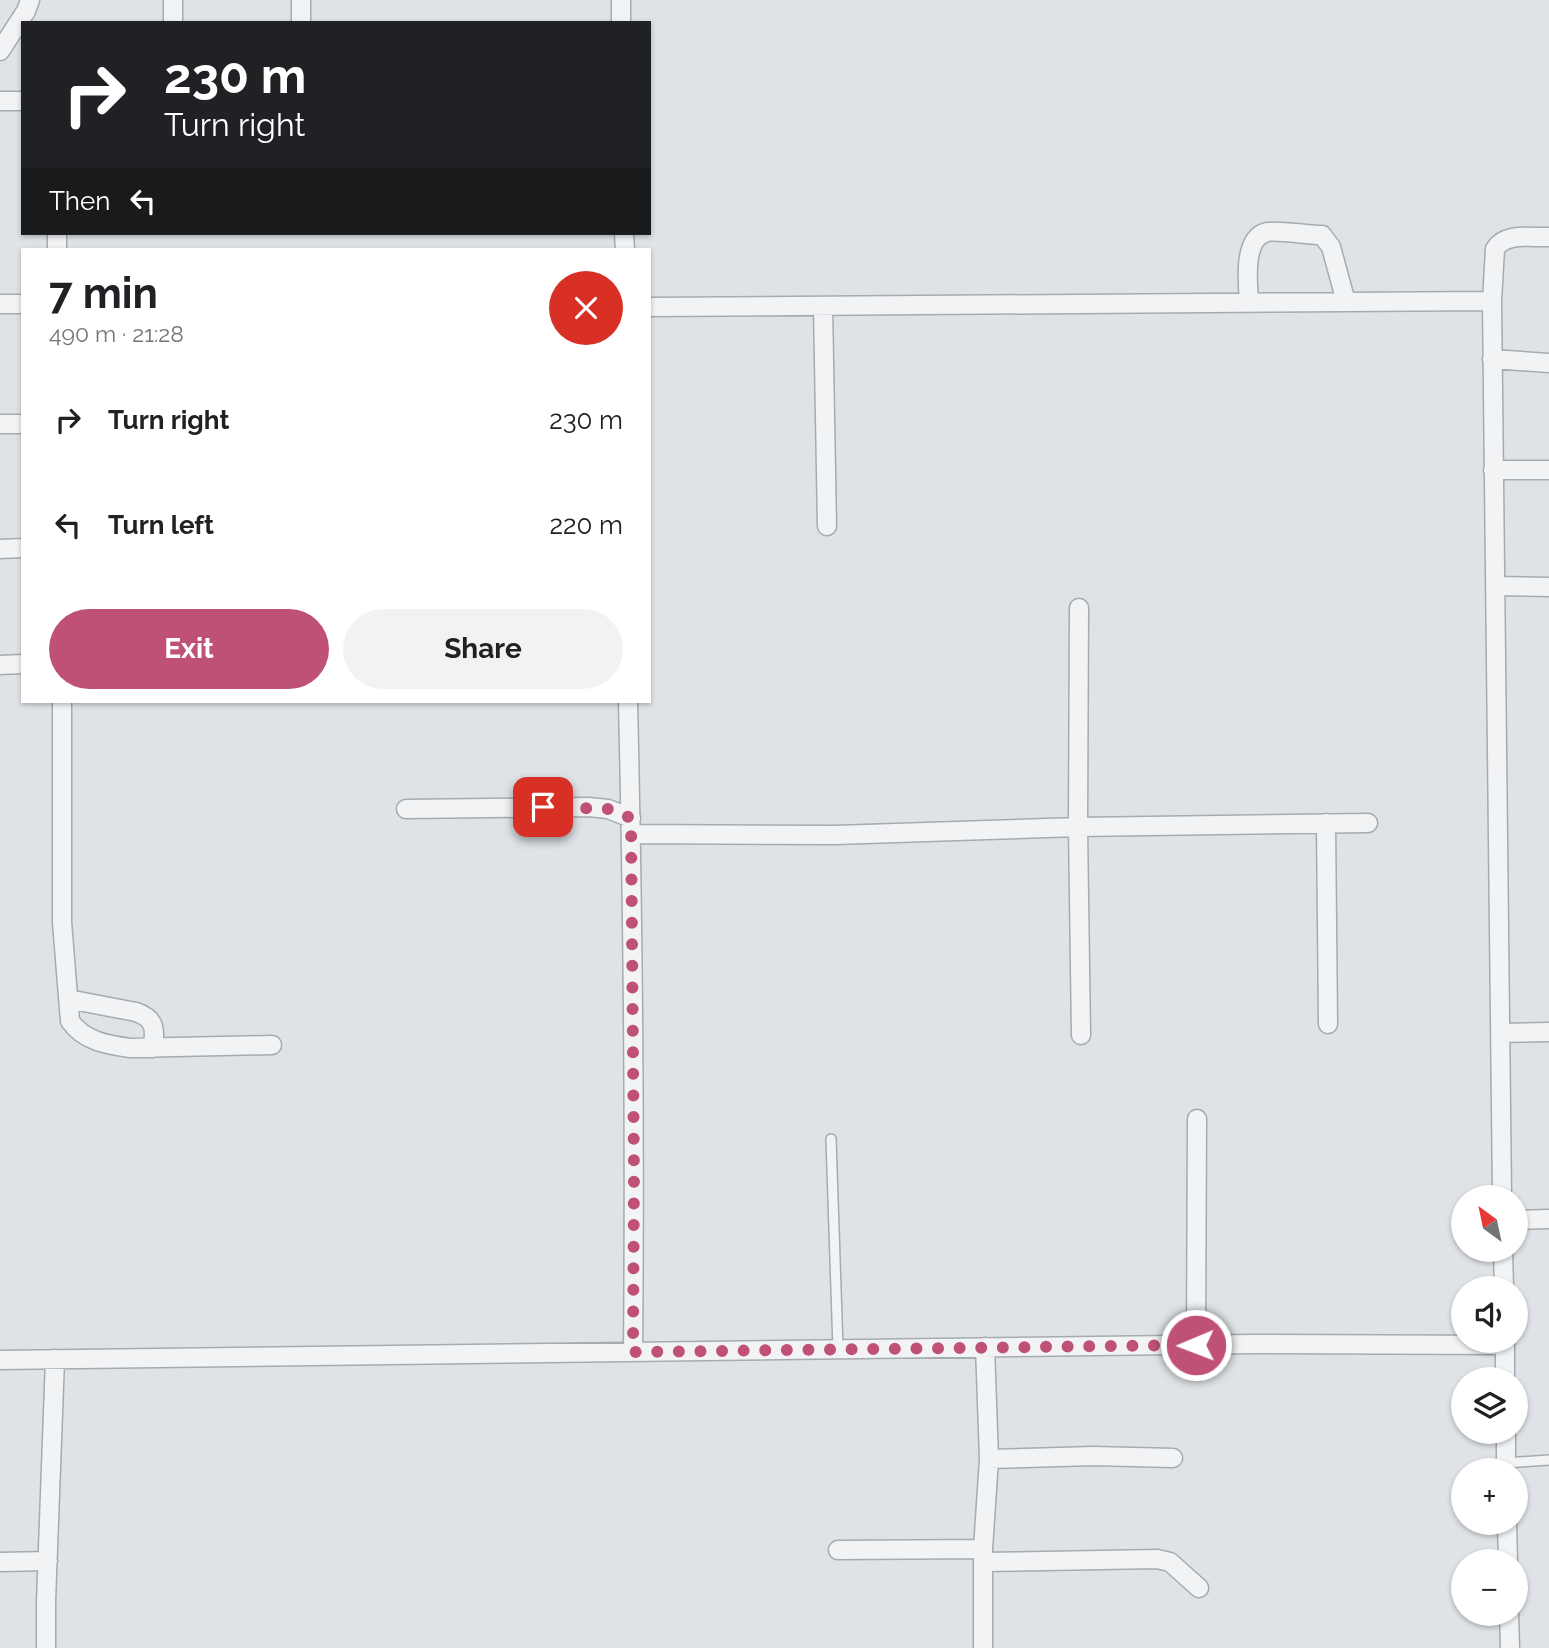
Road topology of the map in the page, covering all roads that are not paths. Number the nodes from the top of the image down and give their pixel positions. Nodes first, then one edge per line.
1 (30, 0) edge
2 (173, 0) edge
3 (300, 0) edge
4 (621, 0) edge
5 (173, 21) edge
6 (300, 21) edge
7 (621, 21) edge
8 (0, 51) edge
9 (0, 101) edge
10 (21, 101) edge
11 (1549, 237) edge
12 (1492, 301) junction
13 (1249, 302) junction
14 (1346, 302) junction
15 (0, 304) edge
16 (21, 304) edge
17 (824, 306) junction
18 (651, 307) edge
19 (1492, 359) junction
20 (1549, 363) edge
21 (0, 424) edge
22 (21, 424) edge
23 (1493, 470) junction
24 (1549, 470) edge
25 (827, 526) dead end
26 (21, 548) edge
27 (0, 549) edge
28 (1495, 586) junction
29 (1549, 587) edge
30 (1079, 608) dead end
31 (21, 664) edge
32 (0, 665) edge
33 (62, 703) edge
34 (628, 703) edge
35 (407, 809) dead end
36 (1326, 823) junction
37 (1368, 823) dead end
38 (631, 826) junction
39 (1078, 827) junction
40 (68, 999) junction
41 (1328, 1024) dead end
42 (1549, 1032) edge
43 (1500, 1033) junction
44 (1081, 1035) dead end
45 (272, 1045) dead end
46 (153, 1048) junction
47 (1197, 1119) dead end
48 (831, 1139) dead end
49 (1502, 1185) edge
50 (1549, 1219) edge
51 (1528, 1220) edge
52 (1451, 1343) edge
53 (1196, 1345) junction
54 (985, 1347) junction
55 (838, 1349) junction
56 (633, 1352) junction
57 (55, 1359) junction
58 (0, 1360) edge
59 (1173, 1458) dead end
60 (989, 1459) junction
61 (1549, 1460) edge
62 (1528, 1463) edge
63 (838, 1550) dead end
64 (983, 1556) junction
65 (48, 1561) junction
66 (0, 1562) edge
67 (1199, 1588) dead end
68 (1509, 1626) edge
69 (46, 1648) edge
70 (983, 1648) edge
71 (1510, 1648) edge

1 - 8 street
2 - 5 street
3 - 6 street
4 - 7 street
9 - 10 street
11 - 12 street
12 - 14 street
12 - 19 street
13 - 14 street
13 - 14 street
13 - 17 street
15 - 16 street
17 - 18 street
17 - 25 street
19 - 20 street
19 - 23 street
21 - 22 street
23 - 24 street
23 - 28 street
26 - 27 street
28 - 29 street
28 - 43 street
30 - 39 street
31 - 32 street
33 - 40 street
34 - 38 street
35 - 38 street
36 - 37 street
36 - 39 street
36 - 41 street
38 - 39 street
38 - 56 street
39 - 44 street
40 - 46 street
40 - 46 street
42 - 43 street
43 - 49 street
45 - 46 street
47 - 53 street
48 - 55 lane
50 - 51 street
52 - 53 street
53 - 54 street
54 - 55 street
54 - 60 street
55 - 56 street
56 - 57 street
57 - 58 street
57 - 65 street
59 - 60 street
60 - 64 street
61 - 62 lane
63 - 64 street
64 - 67 street
64 - 70 street
65 - 66 street
65 - 69 street
68 - 71 street

